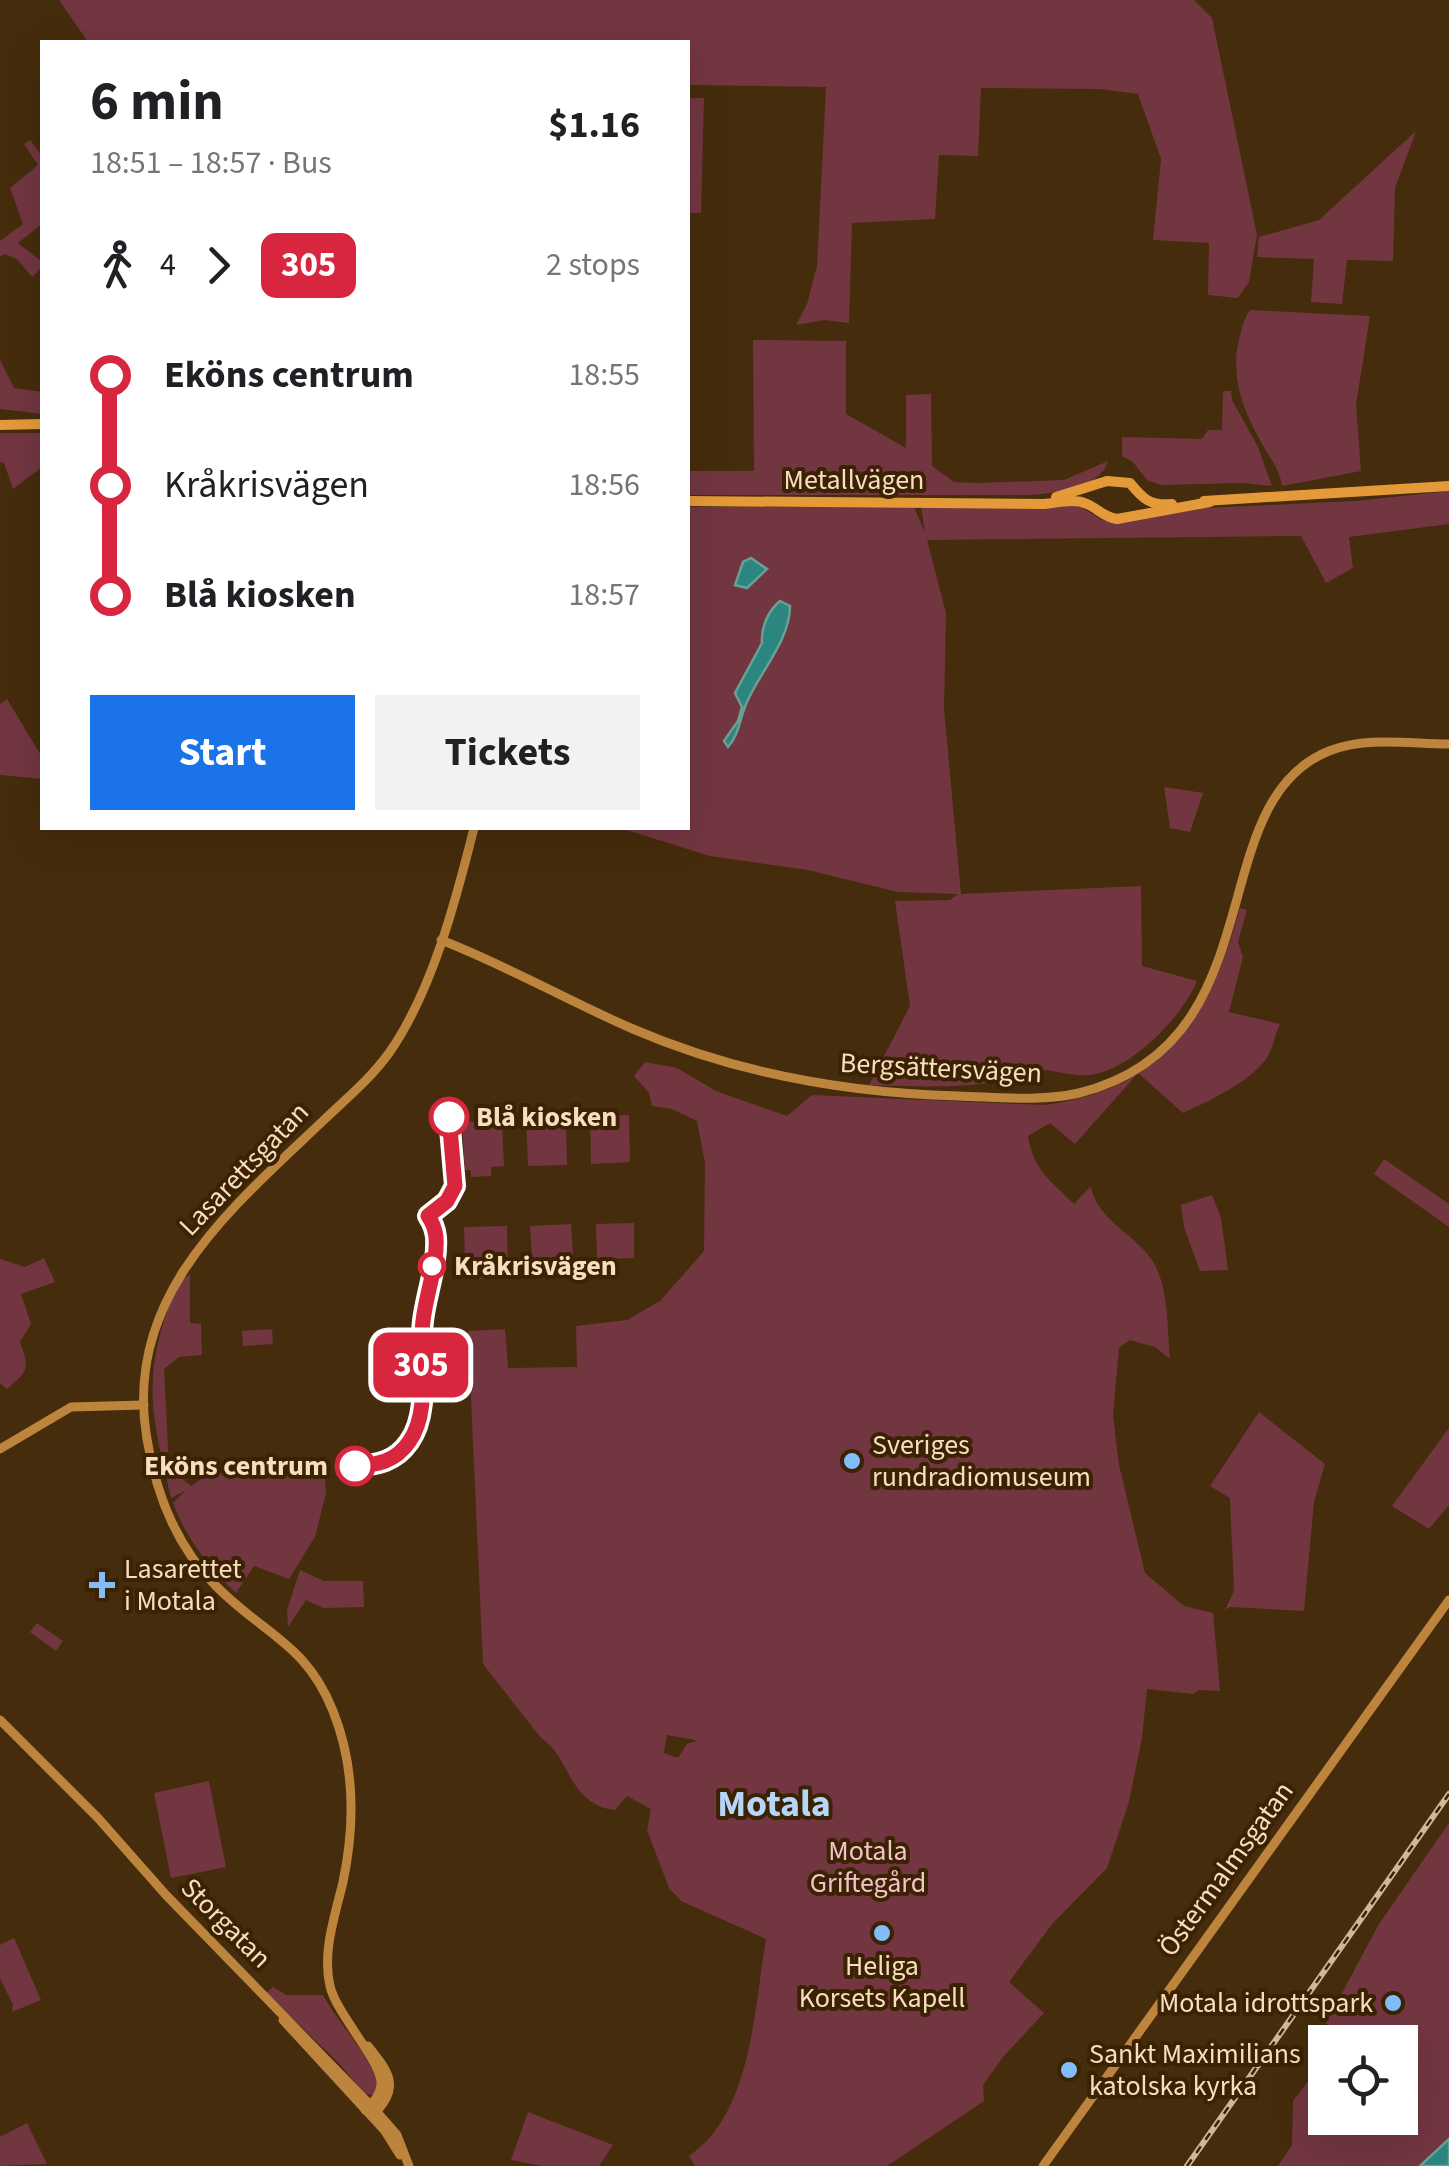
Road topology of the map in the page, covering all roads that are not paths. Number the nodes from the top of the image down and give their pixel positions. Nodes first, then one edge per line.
1 (0, 422) edge
2 (40, 424) edge
3 (1098, 485) junction
4 (1449, 486) edge
5 (1137, 495) junction
6 (690, 502) edge
7 (1210, 502) junction
8 (1021, 503) junction
9 (1095, 508) junction
10 (1128, 518) junction
11 (1449, 744) edge
12 (473, 830) edge
13 (440, 940) junction
14 (144, 1406) junction
15 (0, 1449) edge
16 (1449, 1600) edge
17 (0, 1723) edge
18 (371, 2111) junction
19 (406, 2166) edge
20 (1043, 2166) edge

1 - 2 main road
3 - 5 main road
3 - 8 main road, Metallvägen
3 - 9 main road
4 - 7 main road
5 - 7 main road
5 - 10 main road
6 - 8 main road, Metallvägen
7 - 10 main road
8 - 9 main road, Metallvägen
9 - 10 main road
11 - 13 street, Bergsättersvägen
12 - 13 street, Lasarettsgatan
13 - 14 street, Lasarettsgatan
14 - 15 street
14 - 18 street, Lasarettsgatan
16 - 20 street, Östermalmsgatan
17 - 18 street, Storgatan
18 - 19 street, Storgatan

